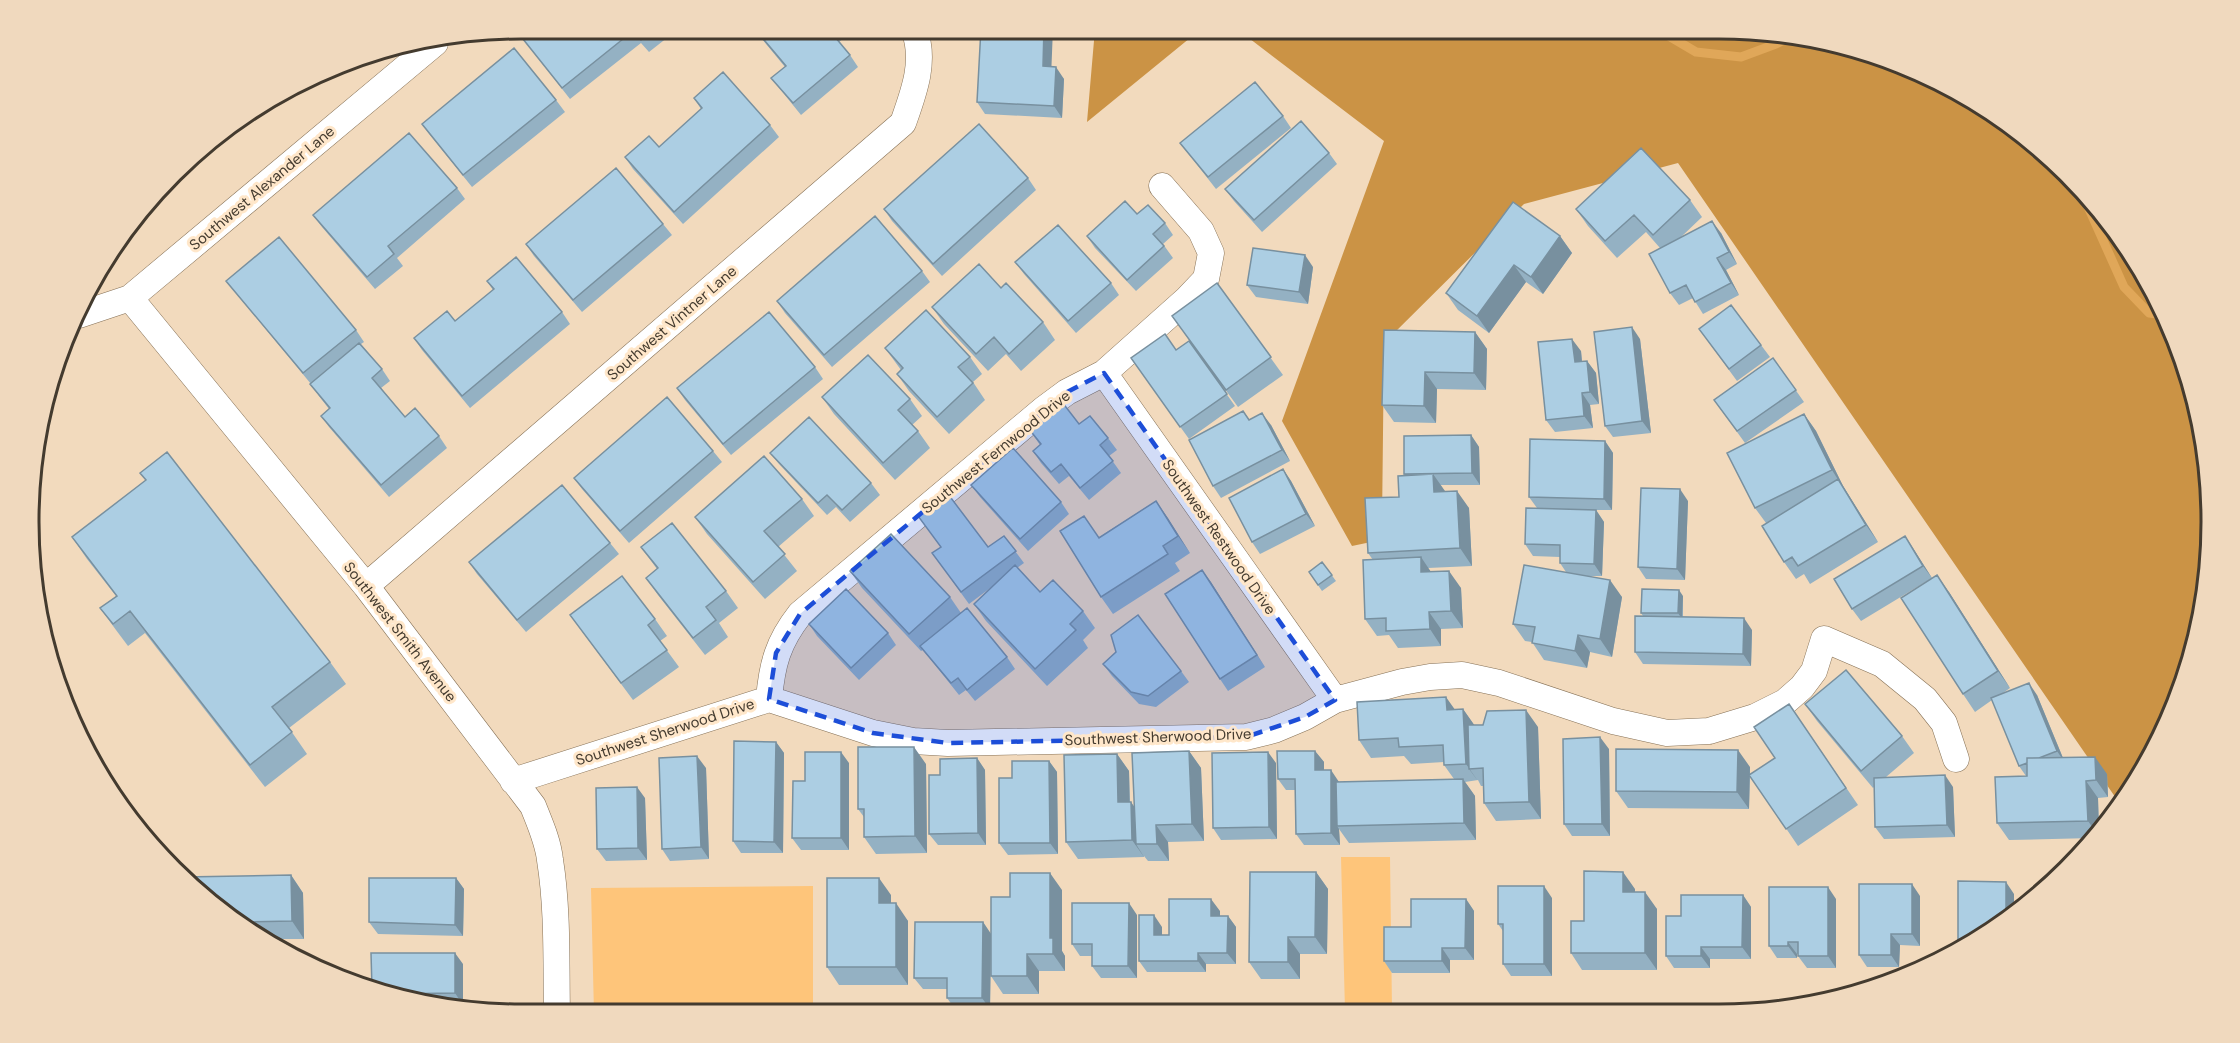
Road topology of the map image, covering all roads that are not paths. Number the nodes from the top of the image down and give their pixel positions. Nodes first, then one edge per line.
1 (917, 39) edge
2 (429, 48) edge
3 (1162, 186) dead end
4 (130, 298) junction
5 (87, 312) edge
6 (1104, 374) junction
7 (366, 586) junction
8 (769, 699) junction
9 (1335, 700) junction
10 (1956, 759) dead end
11 (513, 781) junction
12 (557, 1004) edge

1 - 7 street, Southwest Vintner Lane
2 - 4 street, Southwest Alexander Lane
3 - 6 street, Southwest Fernwood Drive
4 - 5 street, Southwest Alexander Lane
4 - 7 street, Southwest Smith Avenue
6 - 8 street, Southwest Fernwood Drive
6 - 9 street, Southwest Restwood Drive
7 - 11 street, Southwest Smith Avenue
8 - 9 street, Southwest Sherwood Drive
8 - 11 street, Southwest Sherwood Drive
9 - 10 street, Southwest Sherwood Drive
11 - 12 street, Southwest Smith Avenue

